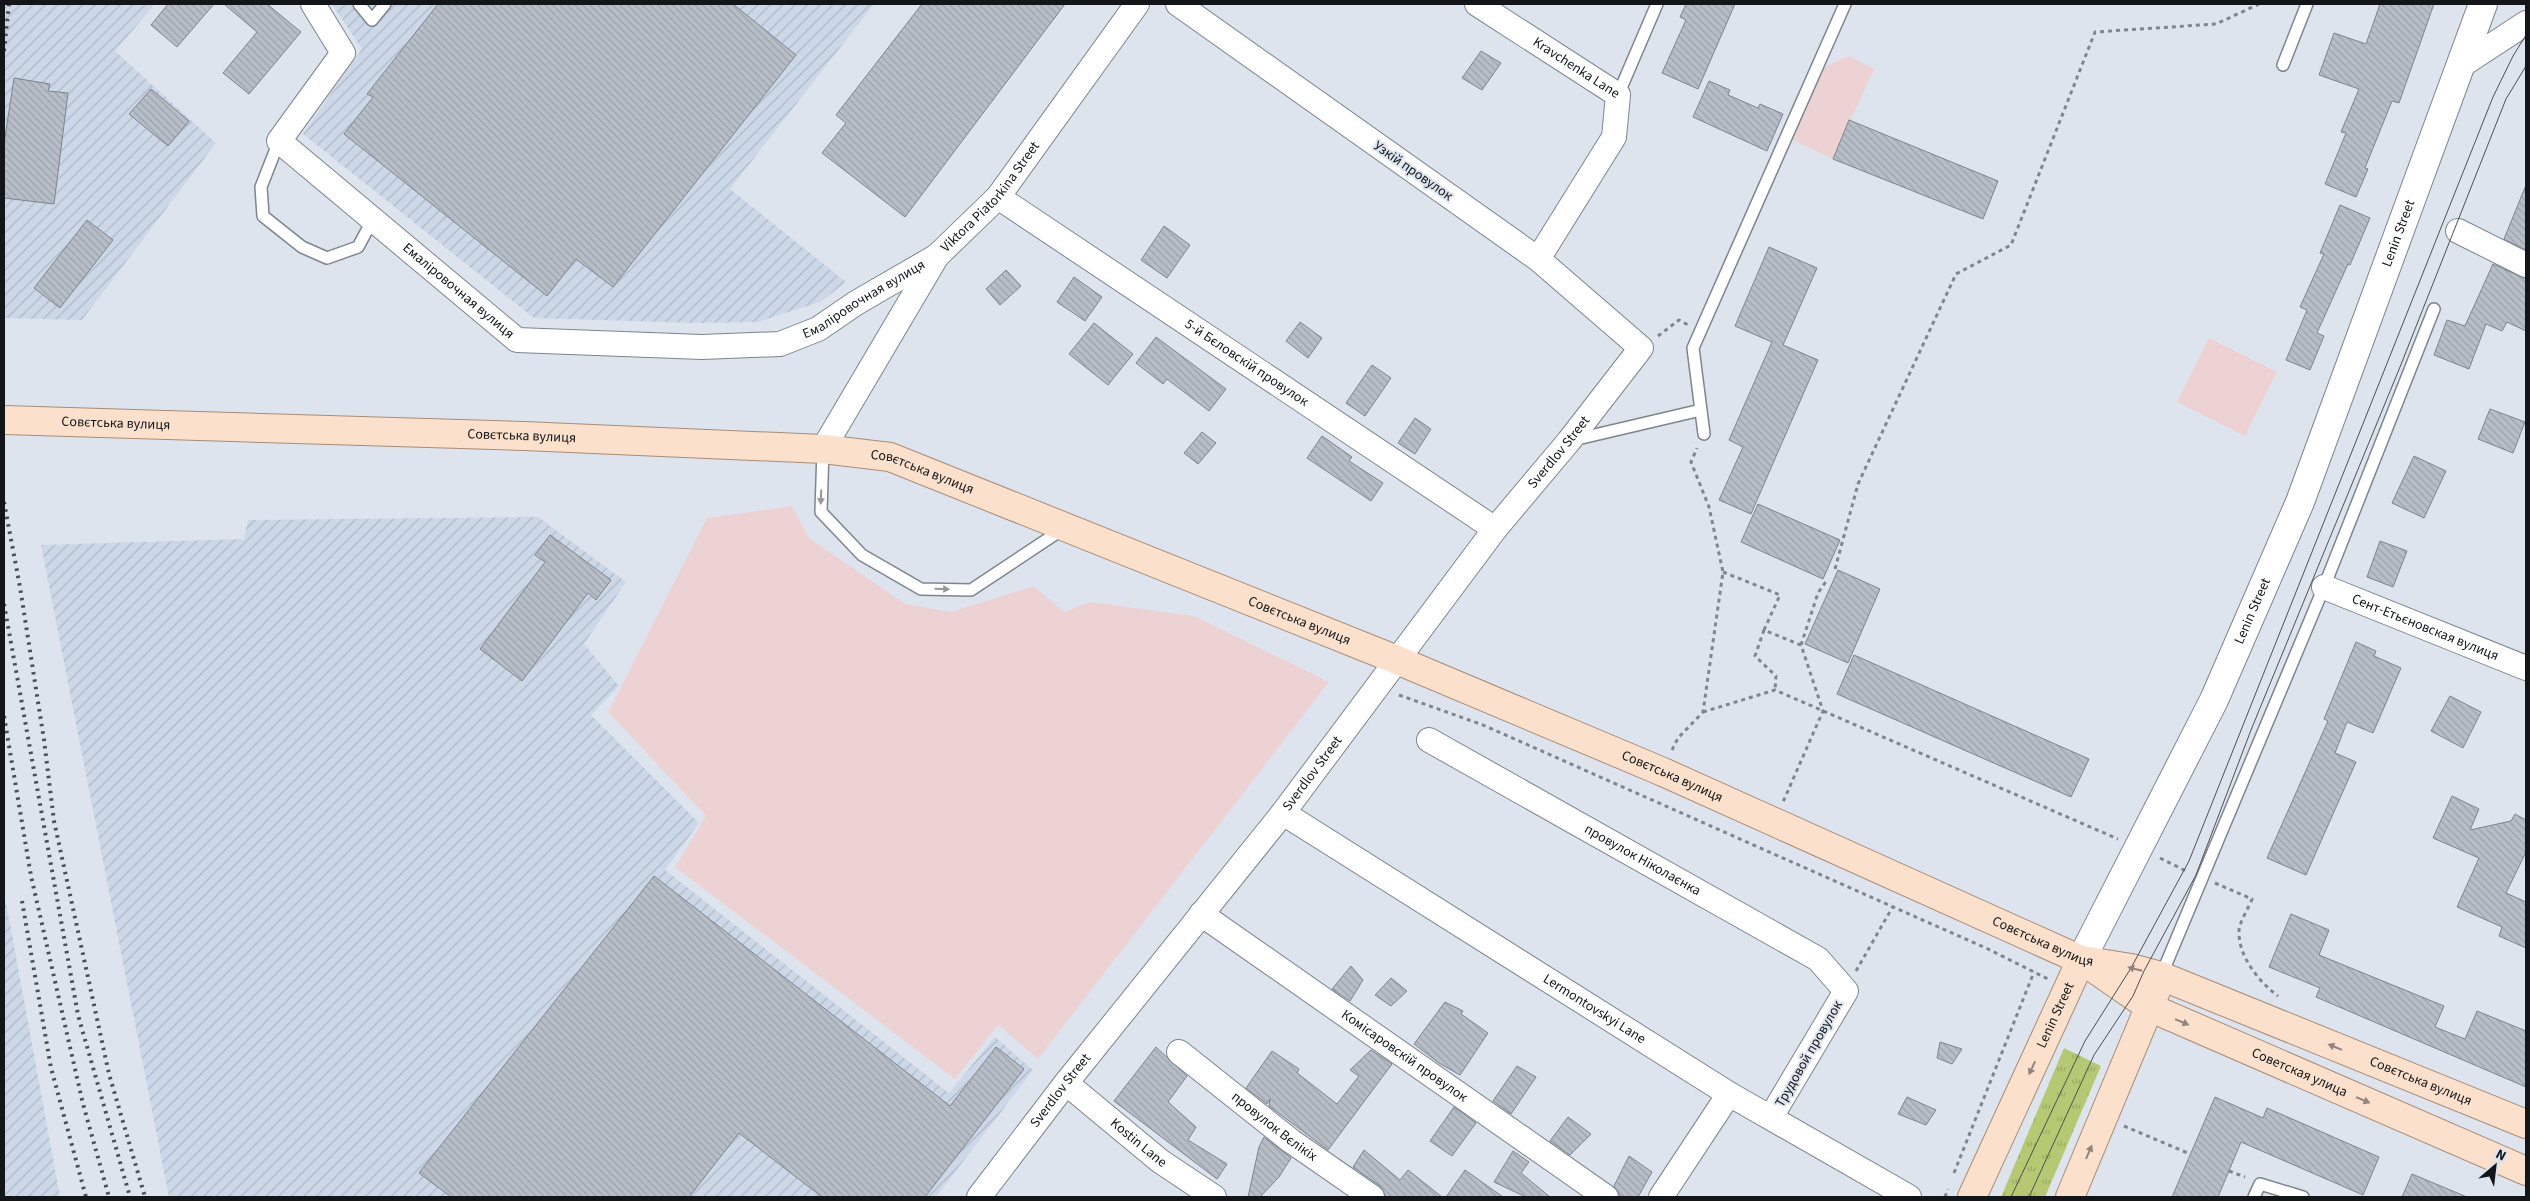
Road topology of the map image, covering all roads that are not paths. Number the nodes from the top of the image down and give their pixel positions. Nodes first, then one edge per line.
1 (313, 4) edge
2 (359, 4) edge
3 (385, 4) edge
4 (1137, 4) edge
5 (1178, 4) edge
6 (1477, 4) edge
7 (1657, 4) edge
8 (1845, 4) edge
9 (2307, 4) edge
10 (2483, 4) edge
11 (2526, 23) edge
12 (2283, 65) dead end
13 (2459, 67) junction
14 (1618, 95) junction
15 (279, 141) junction
16 (998, 197) junction
17 (373, 219) junction
18 (2458, 231) dead end
19 (937, 256) junction
20 (1538, 259) junction
21 (2526, 265) edge
22 (2434, 309) dead end
23 (1641, 348) joint
24 (1701, 410) junction
25 (4, 420) edge
26 (1704, 434) road end
27 (1569, 440) junction
28 (823, 449) junction
29 (1066, 527) junction
30 (1495, 529) junction
31 (2324, 587) junction
32 (1397, 660) junction
33 (2526, 668) edge
34 (1429, 740) dead end
35 (1283, 814) junction
36 (1201, 914) junction
37 (2081, 960) junction
38 (2161, 976) junction
39 (1846, 990) joint
40 (2151, 1008) junction
41 (1178, 1052) dead end
42 (1066, 1083) junction
43 (1729, 1094) junction
44 (1771, 1118) junction
45 (2526, 1124) edge
46 (2526, 1171) edge
47 (989, 1193) edge
48 (1960, 1193) edge
49 (1214, 1197) edge
50 (1372, 1197) edge
51 (1606, 1197) edge
52 (1661, 1197) edge
53 (1909, 1197) edge
54 (2070, 1197) edge
55 (2254, 1197) edge
56 (2303, 1197) edge

1 - 15 street
2 - 3 lane
4 - 16 street, Viktora Piatorkina Street
5 - 20 street, Узкій провулок
6 - 14 street, Kravchenka Lane
7 - 14 lane
8 - 24 lane
9 - 12 lane
10 - 13 street, Lenin Street
11 - 13 street
13 - 37 street, Lenin Street
14 - 20 street, Kravchenka Lane
15 - 17 street, Емаліровочная вулиця
15 - 17 lane
16 - 19 street, Viktora Piatorkina Street
16 - 30 street, 5-й Бєловскій провулок
17 - 19 street, Емаліровочная вулиця
18 - 21 street
19 - 28 street, Viktora Piatorkina Street
20 - 23 street, Узкій провулок
22 - 31 lane
23 - 27 street, Sverdlov Street
24 - 26 lane
24 - 27 lane
25 - 28 main road, Совєтська вулиця
27 - 30 street, Sverdlov Street
28 - 29 main road, Совєтська вулиця
28 -> 29 lane
29 - 32 main road, Совєтська вулиця
30 - 32 street, Sverdlov Street
31 - 33 street, Сент-Етьєновская вулиця
31 - 38 lane
32 - 35 street, Sverdlov Street
32 - 37 main road, Совєтська вулиця
34 - 39 street, провулок Ніколаєнка
35 - 36 street, Sverdlov Street
35 - 43 street, Lermontovskyi Lane
36 - 42 street, Sverdlov Street
36 - 51 street, Комісаровскій провулок
38 -> 37 main road, Совєтська вулиця
37 - 40 main road, Советская улица
37 -> 48 main road, Lenin Street
38 - 40 main road
45 -> 38 main road, Совєтська вулиця
39 - 44 street, Трудовой провулок
40 -> 46 main road, Советская улица
54 -> 40 main road
41 - 50 street, провулок Вєлікіх
42 - 47 street, Sverdlov Street
42 - 49 street, Kostin Lane
43 - 44 street, Lermontovskyi Lane
43 - 52 street
44 - 53 street, Lermontovskyi Lane
55 - 56 lane

